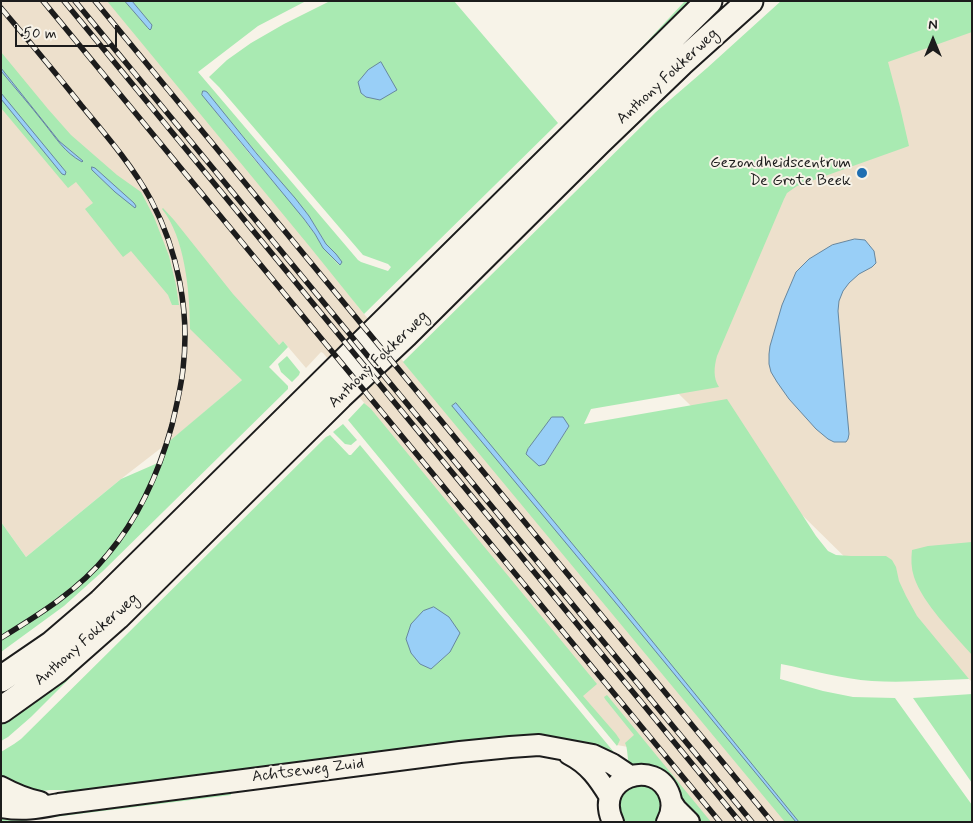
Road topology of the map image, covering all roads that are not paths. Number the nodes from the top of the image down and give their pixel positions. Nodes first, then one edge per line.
1 (709, 1) edge
2 (750, 1) edge
3 (1, 678) edge
4 (1, 710) edge
5 (557, 748) junction
6 (630, 776) junction
7 (1, 787) edge
8 (60, 804) junction
9 (1, 807) edge
10 (669, 812) edge
11 (609, 813) edge
12 (689, 822) edge

1 - 3 main road, Anthony Fokkerweg
2 - 4 main road, Anthony Fokkerweg
5 - 6 street, Achtseweg Zuid
5 - 8 street, Achtseweg Zuid
5 - 11 street, Achtseweg Zuid
6 - 10 street
6 - 11 street
7 - 8 street, Achtseweg Zuid
8 - 9 street, Achtseweg Zuid
10 - 12 street

